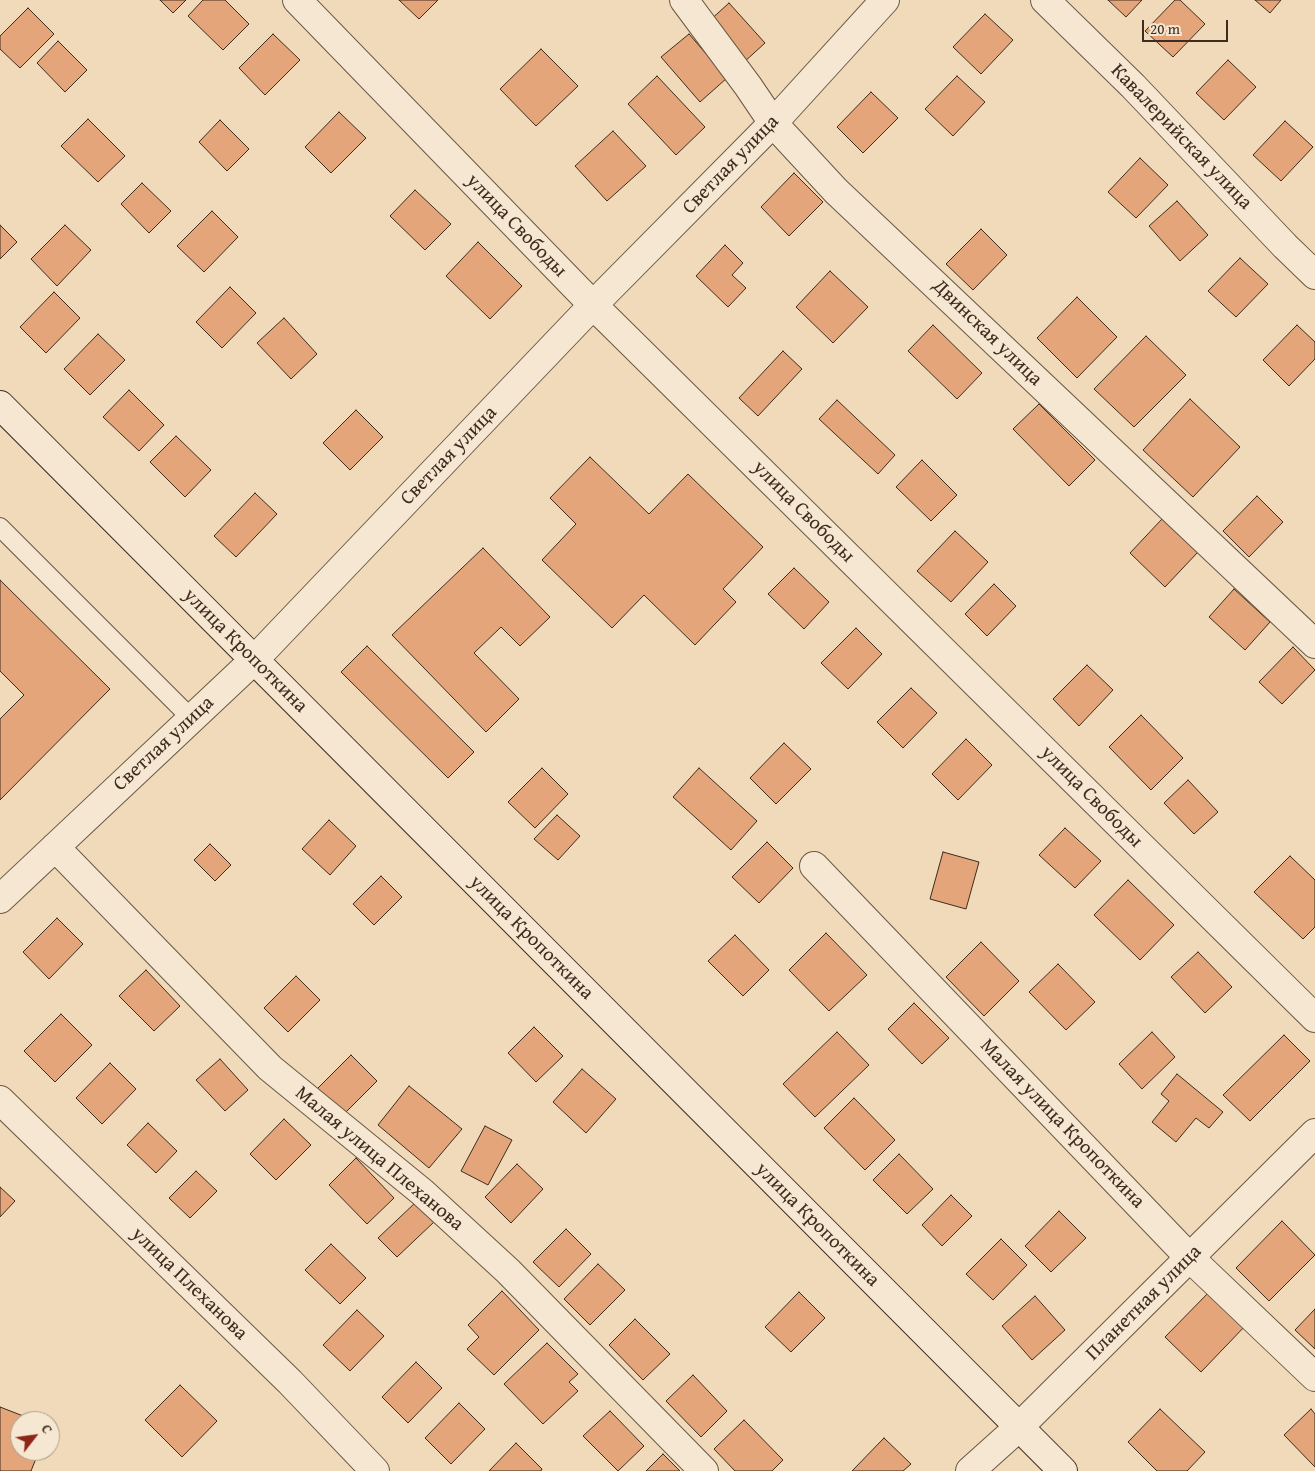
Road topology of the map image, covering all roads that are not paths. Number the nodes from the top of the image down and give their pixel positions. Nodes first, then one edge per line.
1 (296, 0) edge
2 (684, 0) edge
3 (885, 0) edge
4 (1046, 0) edge
5 (773, 123) junction
6 (1315, 275) edge
7 (593, 306) junction
8 (0, 405) edge
9 (0, 528) edge
10 (1315, 644) edge
11 (254, 660) junction
12 (191, 718) junction
13 (55, 847) junction
14 (814, 866) dead end
15 (0, 898) edge
16 (1315, 1018) edge
17 (0, 1100) edge
18 (1315, 1133) edge
19 (1190, 1258) junction
20 (1315, 1378) edge
21 (1019, 1426) junction
22 (375, 1471) edge
23 (704, 1471) edge
24 (970, 1471) edge
25 (1063, 1471) edge

1 - 7 street, улица Свободы
2 - 5 street, Двинская улица
3 - 5 street, Светлая улица
4 - 6 street, Кавалерийская улица
5 - 7 street, Светлая улица
5 - 10 street, Двинская улица
7 - 11 street, Светлая улица
7 - 16 street, улица Свободы
8 - 11 street, улица Кропоткина
9 - 12 lane
11 - 12 street, Светлая улица
11 - 21 street, улица Кропоткина
12 - 13 street, Светлая улица
13 - 15 street, Светлая улица
13 - 23 street, Малая улица Плеханова
14 - 19 street, Малая улица Кропоткина
17 - 22 street, улица Плеханова
18 - 19 street, Планетная улица
19 - 20 street, Малая улица Кропоткина
19 - 21 street, Планетная улица
21 - 24 street, Планетная улица
21 - 25 street, улица Кропоткина

